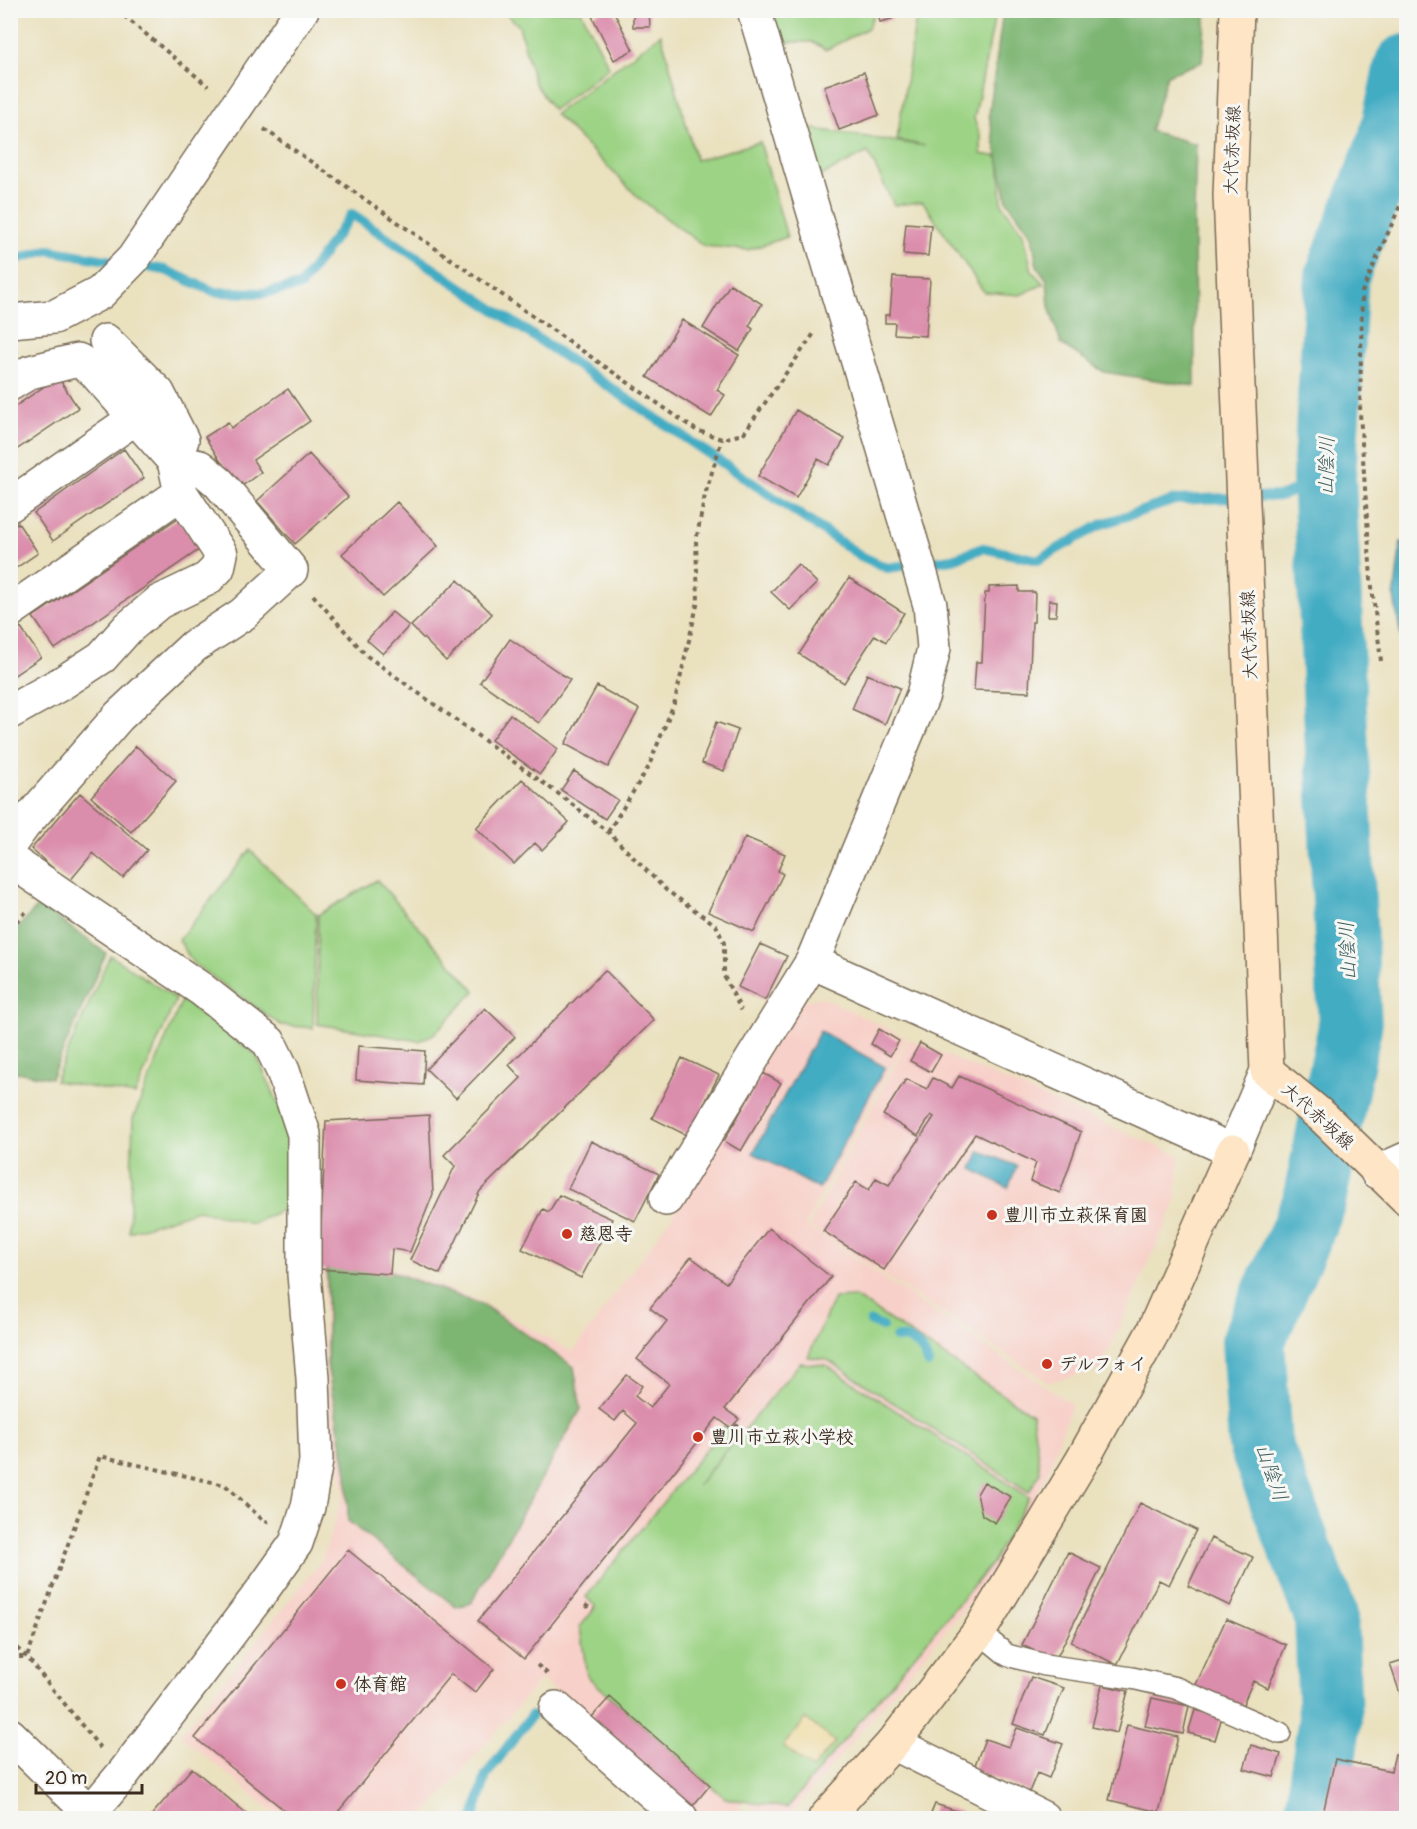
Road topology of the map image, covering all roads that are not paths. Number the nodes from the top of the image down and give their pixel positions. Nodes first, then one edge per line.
1 (302, 10) edge
2 (754, 10) edge
3 (1237, 10) edge
4 (10, 321) edge
5 (106, 340) dead end
6 (10, 384) edge
7 (135, 418) junction
8 (174, 461) junction
9 (181, 493) junction
10 (10, 506) edge
11 (10, 611) edge
12 (10, 712) edge
13 (10, 844) edge
14 (10, 860) edge
15 (812, 962) junction
16 (1267, 1071) junction
17 (1233, 1151) junction
18 (1392, 1166) edge
19 (1407, 1198) edge
20 (666, 1199) dead end
21 (979, 1632) junction
22 (555, 1694) road end
23 (1280, 1733) dead end
24 (10, 1735) edge
25 (893, 1743) junction
26 (92, 1816) edge
27 (681, 1818) edge
28 (825, 1818) edge
29 (1043, 1818) edge

1 - 4 street
2 - 15 street
3 - 16 main road, 大代赤坂線
5 - 8 street
6 - 7 street
7 - 8 street
7 - 10 street
8 - 9 street
8 - 13 street
9 - 11 street
9 - 12 street
14 - 26 street
15 - 17 street
15 - 20 street
16 - 17 street
16 - 18 main road, 大代赤坂線
17 - 21 main road
18 - 19 main road, 大代赤坂線
21 - 23 lane
21 - 25 main road
22 - 27 street
24 - 26 street
25 - 28 main road
25 - 29 street

